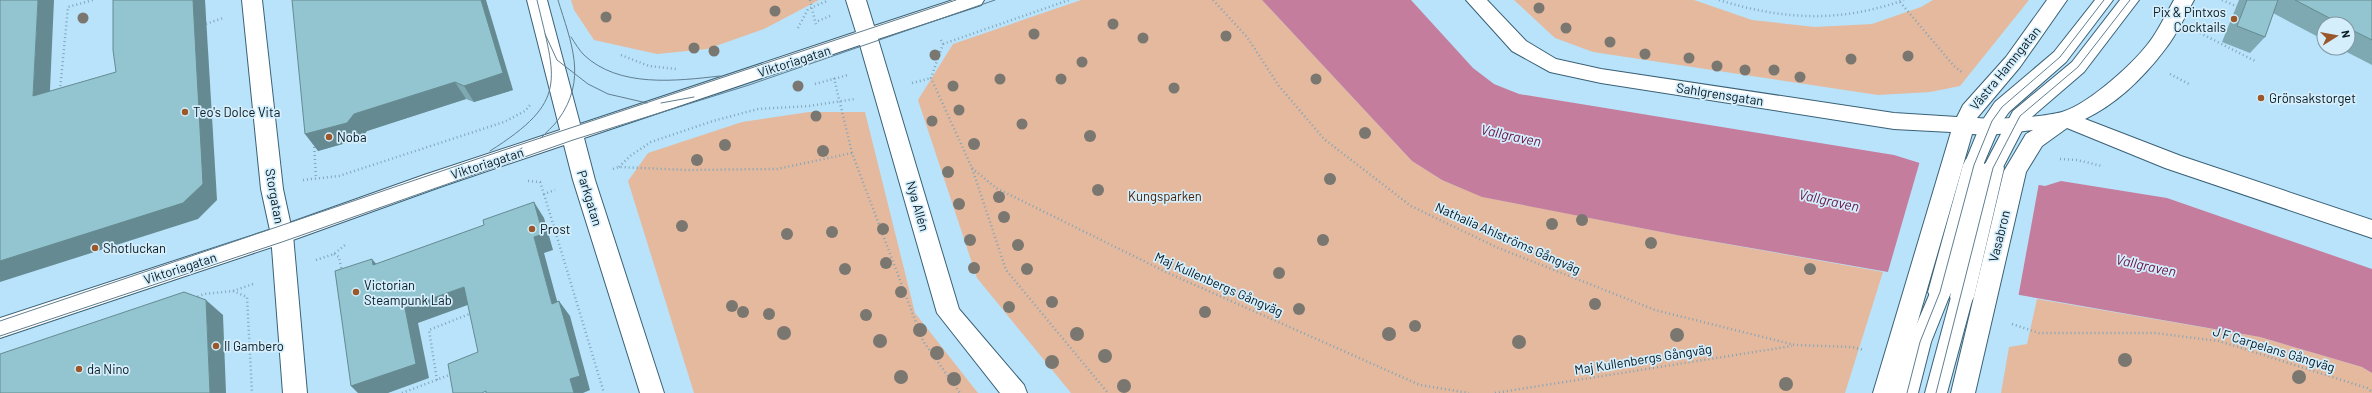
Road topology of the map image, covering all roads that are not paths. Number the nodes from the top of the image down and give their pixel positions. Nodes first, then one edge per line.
1 (252, 0) edge
2 (537, 0) edge
3 (856, 0) edge
4 (974, 0) edge
5 (1476, 0) edge
6 (2057, 0) edge
7 (2104, 0) edge
8 (2130, 0) edge
9 (2184, 0) edge
10 (868, 36) junction
11 (2065, 119) junction
12 (2016, 124) junction
13 (1962, 127) junction
14 (1990, 127) junction
15 (572, 134) junction
16 (1994, 168) junction
17 (2372, 229) edge
18 (282, 235) junction
19 (1940, 292) joint
20 (1972, 299) junction
21 (0, 328) edge
22 (295, 393) edge
23 (652, 393) edge
24 (1015, 393) edge
25 (1885, 393) edge
26 (1907, 393) edge
27 (1936, 393) edge
28 (1962, 393) edge

1 - 18 street, Storgatan
2 - 15 street, Parkgatan
3 - 10 street, Nya Allén
4 - 10 street, Viktoriagatan
5 - 13 street, Sahlgrensgatan
6 - 13 street, Västra Hamngatan
7 - 14 lane, Västra Hamngatan
8 - 12 lane
9 - 11 street
10 - 15 street, Viktoriagatan
10 - 24 street, Nya Allén
11 - 12 street
11 - 16 street
11 - 17 street
12 - 14 street
12 - 16 lane
13 - 14 street, Sahlgrensgatan
13 - 25 street, Västra Hamngatan
14 - 16 lane, Västra Hamngatan
15 - 18 street, Viktoriagatan
15 - 23 street, Parkgatan
16 - 19 street
16 - 20 street, Vasabron
18 - 21 street, Viktoriagatan
18 - 22 street, Storgatan
19 - 26 lane
20 - 27 lane
20 - 28 street, Vasabron

